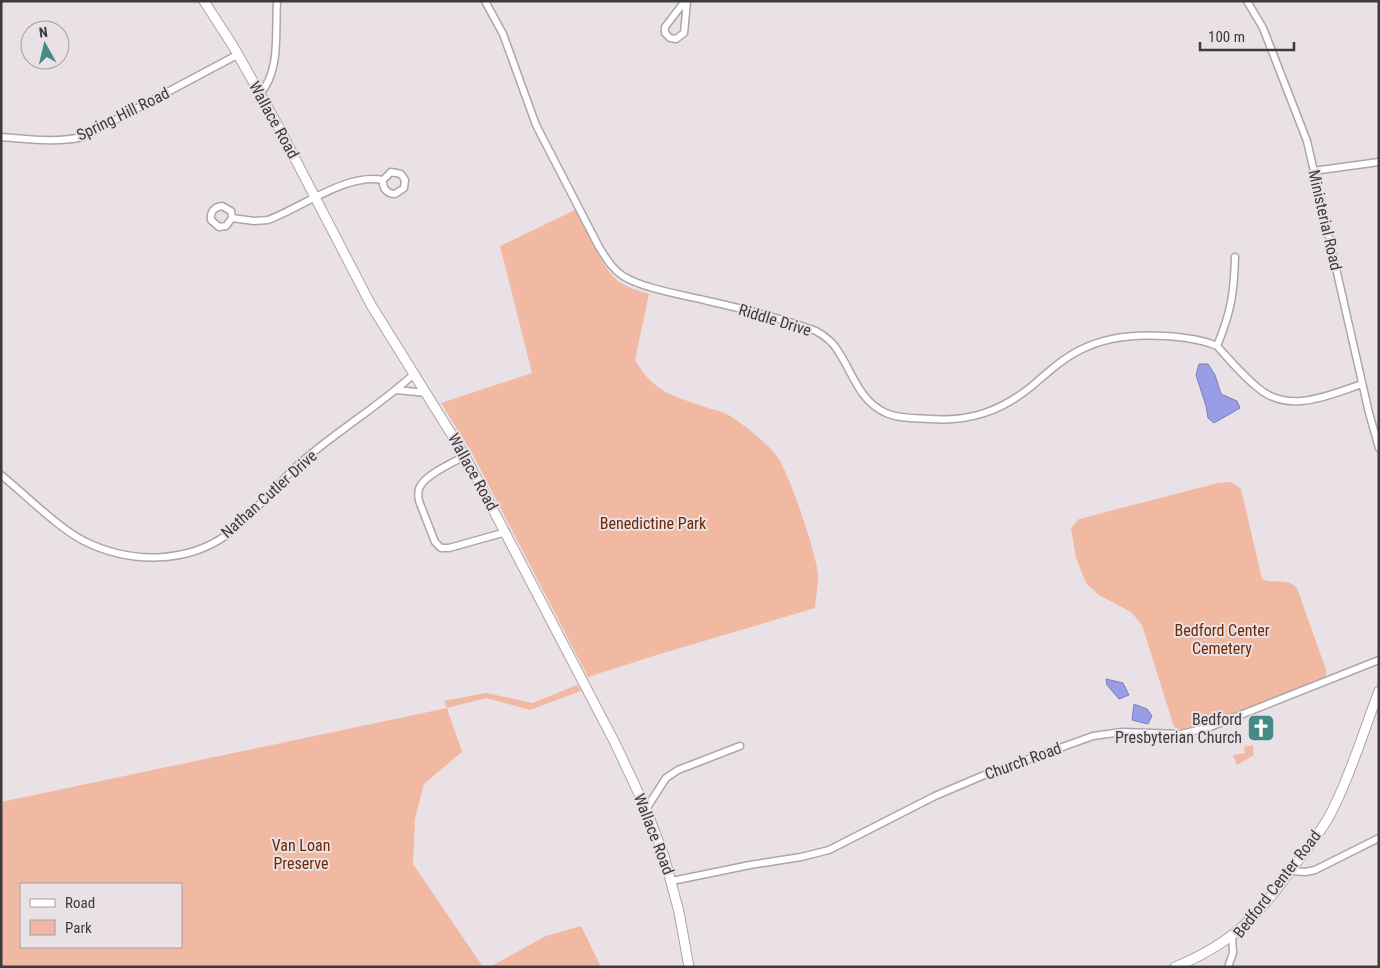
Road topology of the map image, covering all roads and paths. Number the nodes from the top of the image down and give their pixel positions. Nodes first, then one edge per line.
1 (204, 1) edge
2 (277, 1) edge
3 (485, 1) edge
4 (686, 1) edge
5 (1247, 1) edge
6 (237, 54) junction
7 (260, 94) junction
8 (1, 137) edge
9 (1379, 162) edge
10 (1313, 171) junction
11 (383, 180) dead end
12 (316, 198) junction
13 (232, 218) dead end
14 (1235, 257) dead end
15 (1217, 346) junction
16 (414, 374) junction
17 (1362, 384) junction
18 (396, 390) junction
19 (427, 393) junction
20 (1379, 448) edge
21 (465, 456) junction
22 (1, 475) edge
23 (506, 532) junction
24 (1379, 660) edge
25 (1379, 691) edge
26 (740, 746) dead end
27 (646, 809) junction
28 (1379, 838) edge
29 (1291, 871) junction
30 (672, 881) junction
31 (1232, 936) junction
32 (690, 967) edge
33 (1175, 967) edge
34 (1228, 967) edge

1 - 6 street, Wallace Road
2 - 7 street
3 - 15 street, Riddle Drive
4 - 4 street
5 - 10 street, Ministerial Road
6 - 7 street, Wallace Road
6 - 8 street, Spring Hill Road
7 - 12 street, Wallace Road
9 - 10 street
10 - 17 street, Ministerial Road
11 - 12 street
12 - 13 street
12 - 16 street, Wallace Road
14 - 15 street
15 - 17 street
16 - 18 street, Nathan Cutler Drive
16 - 19 street, Wallace Road
17 - 20 street, Ministerial Road
18 - 19 street
18 - 22 street, Nathan Cutler Drive
19 - 21 street, Wallace Road
21 - 23 street, Wallace Road
21 - 23 street
23 - 27 street, Wallace Road
24 - 30 street, Church Road
25 - 29 street, Bedford Center Road
26 - 27 street
27 - 30 street, Wallace Road
28 - 29 street
29 - 31 street, Bedford Center Road
30 - 32 street, Wallace Road
31 - 33 street
31 - 34 street, Bedford Center Road

